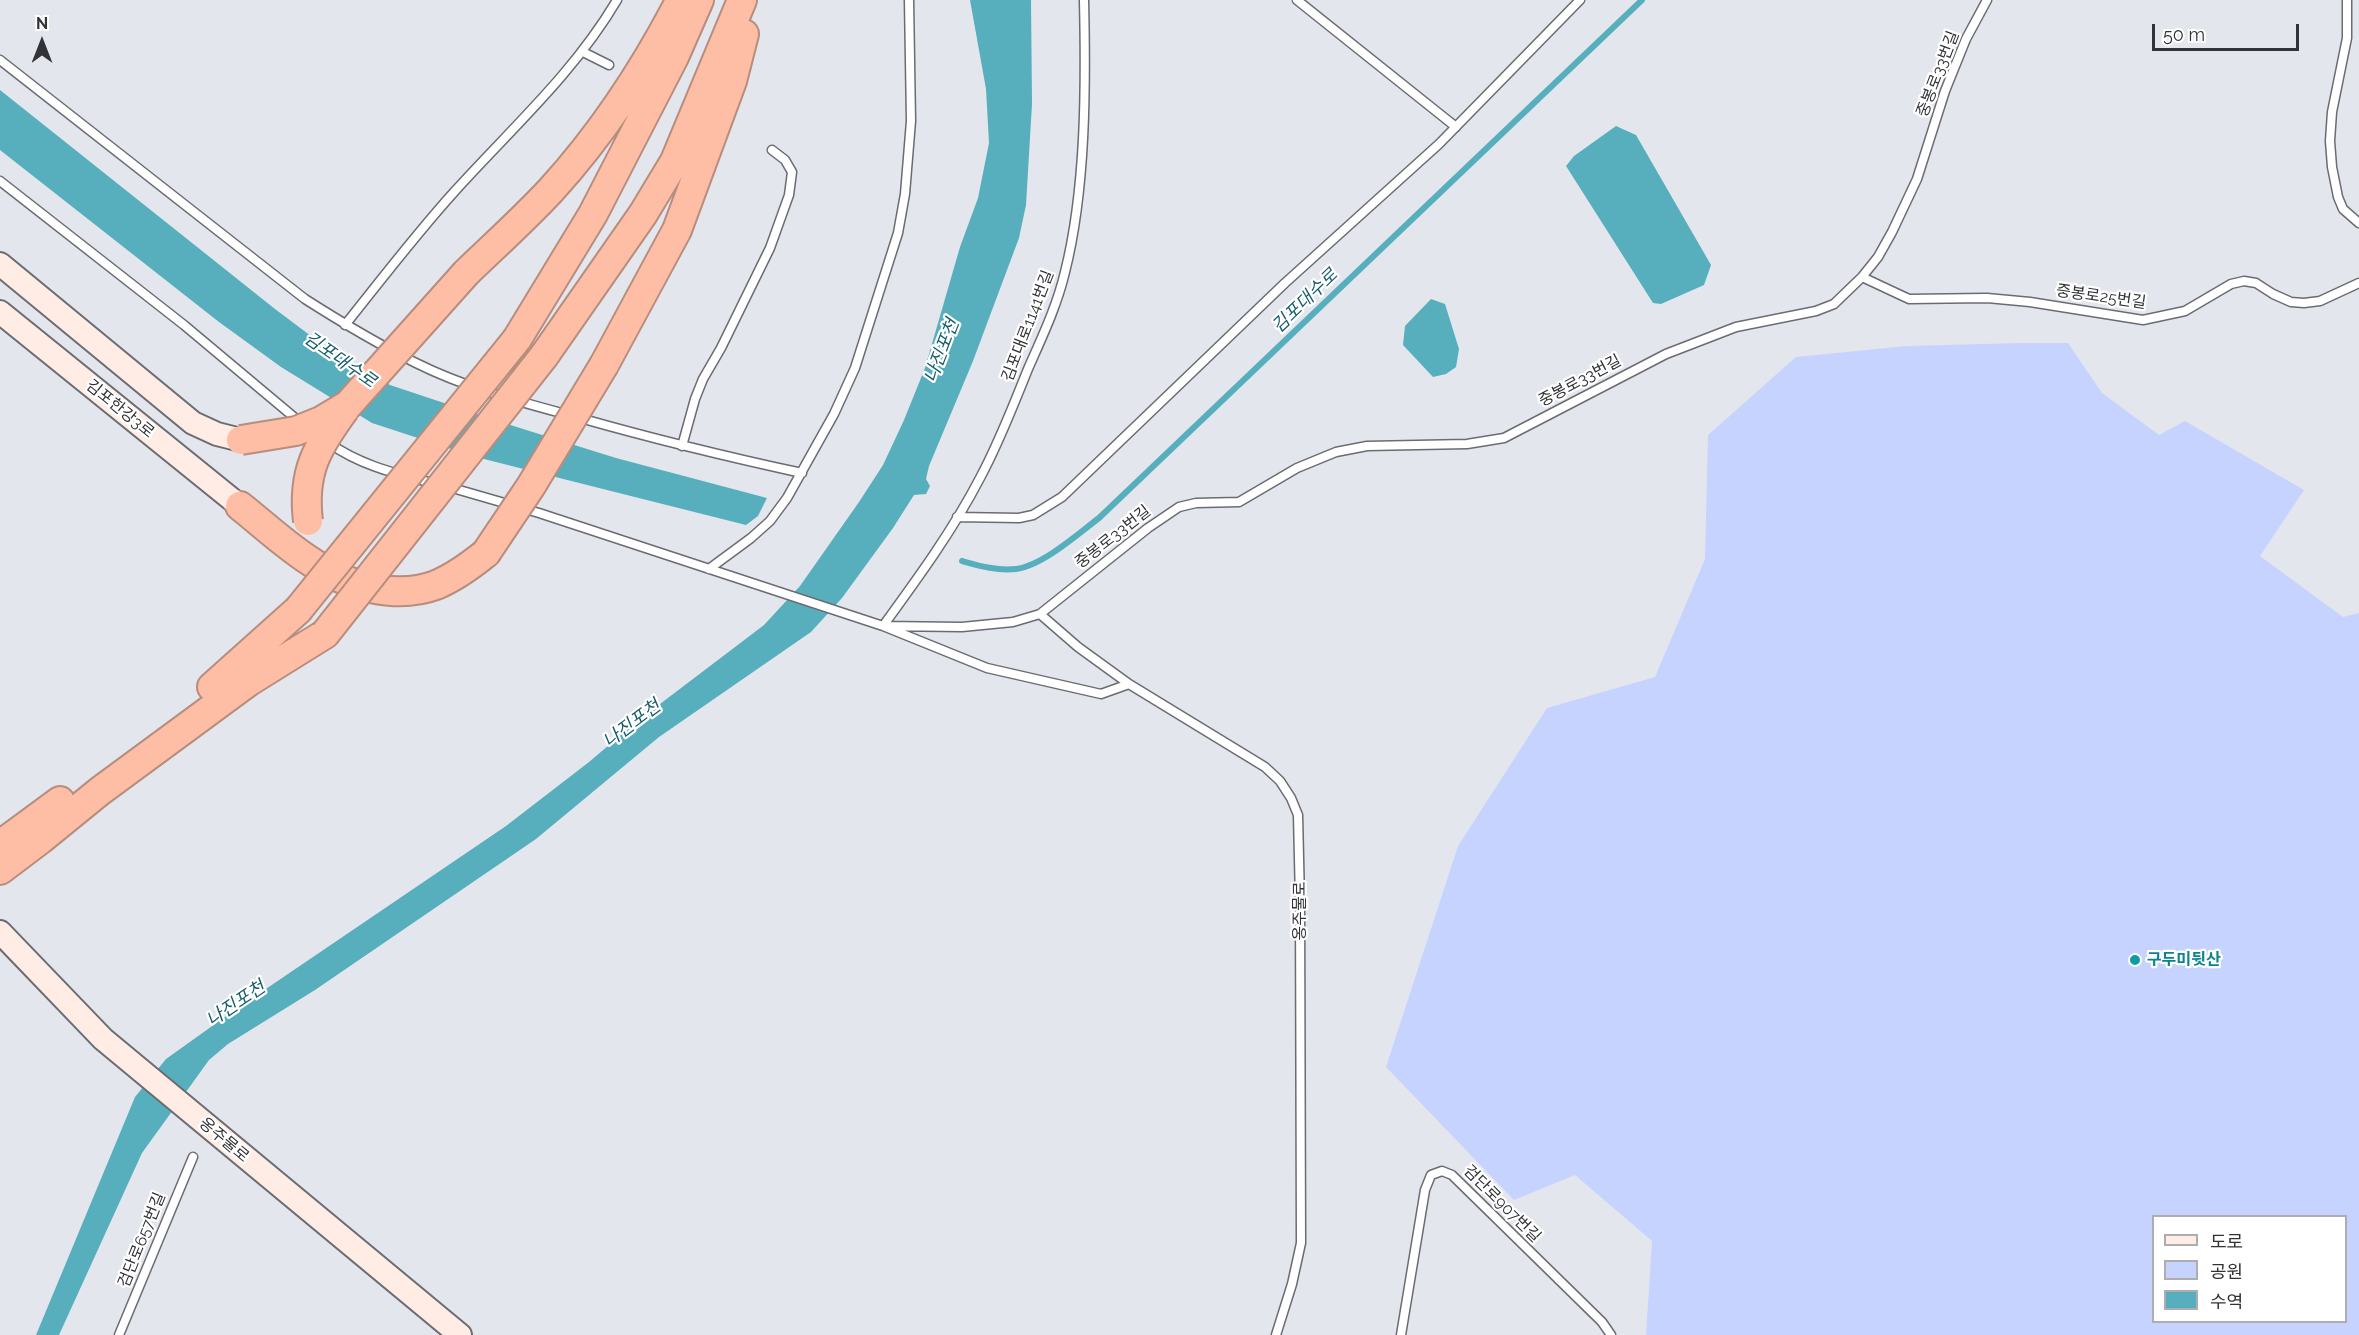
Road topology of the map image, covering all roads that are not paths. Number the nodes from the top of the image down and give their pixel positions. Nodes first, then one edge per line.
1 (617, 0) edge
2 (681, 0) edge
3 (699, 0) edge
4 (742, 0) edge
5 (753, 0) edge
6 (909, 0) edge
7 (1084, 0) edge
8 (1297, 0) edge
9 (1580, 0) edge
10 (1987, 0) edge
11 (2347, 0) edge
12 (583, 52) junction
13 (0, 60) edge
14 (609, 65) dead end
15 (1456, 127) junction
16 (772, 150) dead end
17 (0, 181) edge
18 (2359, 223) edge
19 (0, 264) edge
20 (1862, 277) junction
21 (2359, 283) edge
22 (0, 312) edge
23 (345, 325) junction
24 (348, 405) junction
25 (241, 440) joint
26 (682, 446) junction
27 (802, 473) junction
28 (240, 506) joint
29 (957, 517) junction
30 (709, 569) junction
31 (347, 582) junction
32 (1040, 614) junction
33 (883, 626) junction
34 (1129, 684) junction
35 (0, 844) edge
36 (0, 870) edge
37 (0, 932) edge
38 (193, 1157) dead end
39 (119, 1335) edge
40 (460, 1335) edge
41 (1276, 1335) edge
42 (1401, 1335) edge
43 (1611, 1335) edge

1 - 12 lane
2 - 24 highway, bridge
3 - 35 highway, bridge
4 - 36 highway, bridge
5 - 31 highway, bridge
6 - 27 lane
7 - 29 lane, 김포대로1141번길
8 - 15 lane
9 - 15 lane
10 - 20 lane, 중봉로33번길
11 - 18 lane
12 - 14 lane
12 - 23 lane
13 - 23 lane
15 - 29 lane
16 - 26 lane
17 - 30 lane
19 - 25 street
20 - 21 lane, 중봉로25번길
20 - 32 lane, 중봉로33번길
22 - 28 street, 김포한강3로
23 - 26 lane
24 - 25 highway, bridge
24 - 31 highway, bridge
26 - 27 lane
27 - 30 lane
28 - 31 highway
29 - 33 lane, 김포대로1141번길
30 - 33 lane
32 - 33 lane
32 - 34 lane, 옹주물로
33 - 34 lane
34 - 41 lane, 옹주물로
37 - 40 street, 옹주물로
38 - 39 lane, 검단로657번길
42 - 43 lane, 검단로907번길

